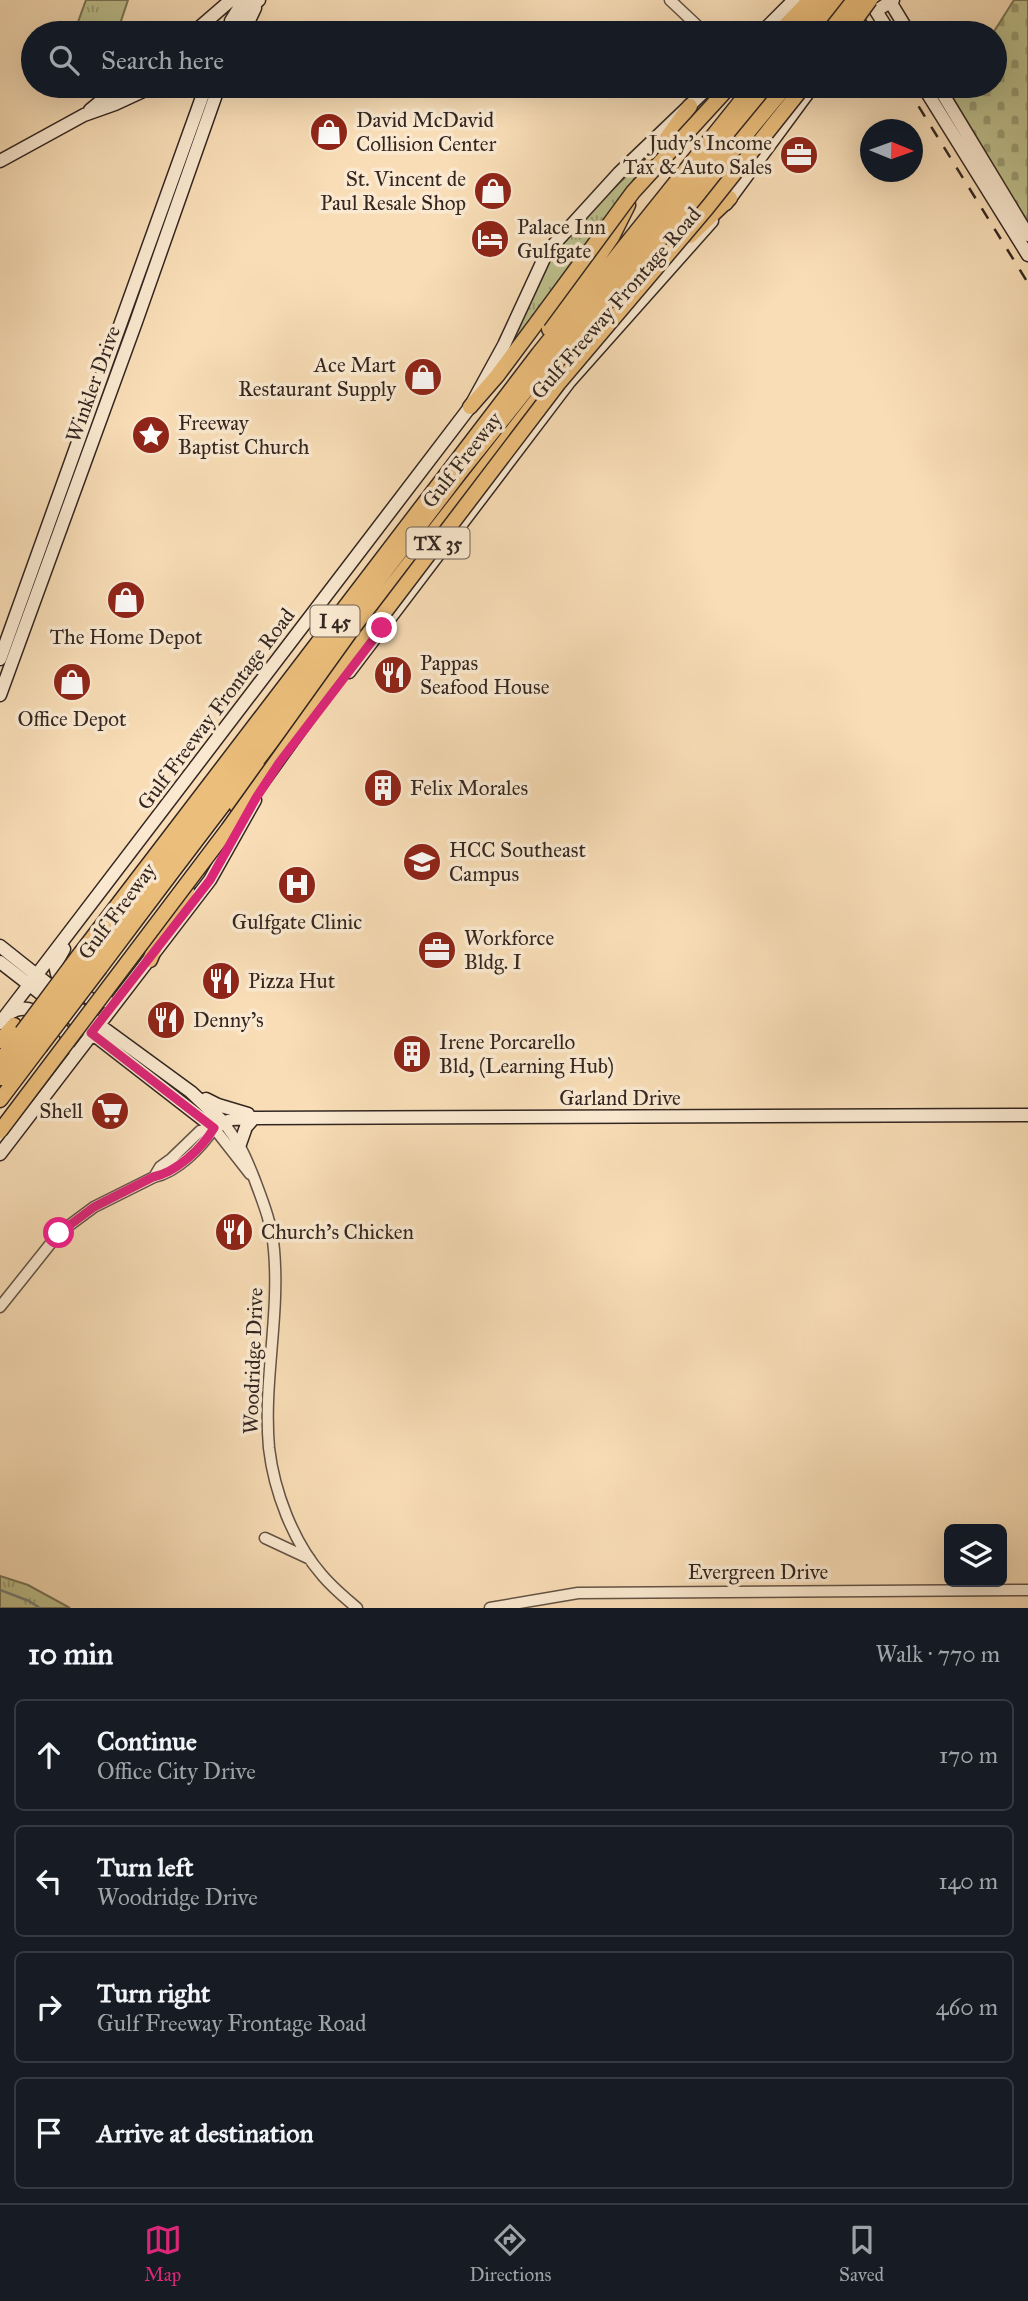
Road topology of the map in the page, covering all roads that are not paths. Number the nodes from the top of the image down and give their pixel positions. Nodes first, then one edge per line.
1 (231, 0) edge
2 (244, 0) edge
3 (259, 0) edge
4 (670, 0) edge
5 (794, 0) edge
6 (810, 0) edge
7 (822, 0) edge
8 (838, 0) edge
9 (854, 0) edge
10 (891, 1) edge
11 (874, 4) edge
12 (207, 21) edge
13 (232, 21) edge
14 (237, 21) edge
15 (249, 21) edge
16 (692, 21) edge
17 (773, 21) edge
18 (790, 21) edge
19 (805, 21) edge
20 (821, 21) edge
21 (837, 21) edge
22 (858, 21) edge
23 (861, 21) edge
24 (883, 21) edge
25 (902, 21) edge
26 (105, 98) edge
27 (128, 98) edge
28 (209, 98) edge
29 (698, 98) edge
30 (719, 98) edge
31 (747, 98) edge
32 (759, 98) edge
33 (771, 98) edge
34 (799, 98) edge
35 (800, 98) edge
36 (933, 98) edge
37 (943, 98) edge
38 (690, 106) junction
39 (84, 115) junction
40 (953, 123) junction
41 (730, 135) junction
42 (0, 161) edge
43 (730, 198) junction
44 (1028, 234) edge
45 (1028, 255) edge
46 (617, 297) junction
47 (539, 353) junction
48 (470, 408) junction
49 (29, 598) junction
50 (0, 659) edge
51 (1, 692) edge
52 (261, 754) junction
53 (95, 899) junction
54 (0, 946) edge
55 (149, 960) junction
56 (90, 961) junction
57 (0, 962) edge
58 (33, 979) junction
59 (129, 985) junction
60 (94, 1028) junction
61 (18, 1031) edge
62 (0, 1041) edge
63 (0, 1061) edge
64 (0, 1078) edge
65 (47, 1091) junction
66 (191, 1092) junction
67 (0, 1100) edge
68 (1028, 1115) edge
69 (258, 1118) junction
70 (219, 1125) junction
71 (0, 1131) edge
72 (240, 1144) junction
73 (0, 1154) edge
74 (253, 1176) junction
75 (0, 1307) edge
76 (265, 1538) dead end
77 (310, 1559) junction
78 (1028, 1590) edge
79 (357, 1608) edge
80 (490, 1608) edge

1 - 12 main road
2 - 13 main road
3 - 14 main road
3 - 15 main road
4 - 16 street
5 - 17 main road
6 - 18 highway
7 - 19 highway
8 - 20 highway
9 - 21 highway, bridge
10 - 11 main road
10 - 25 main road
11 - 22 highway, bridge
11 - 23 main road
11 - 24 main road
26 - 39 main road
27 - 39 main road
28 - 49 main road, Winkler Drive
29 - 38 main road, Gulf Freeway Frontage Road
30 - 48 highway, bridge
31 - 41 highway, Gulf Freeway / I 45
32 - 41 highway, Gulf Freeway
33 - 41 highway, Gulf Freeway / I 45, bridge
34 - 71 highway, TX 35, bridge
35 - 43 main road, Gulf Freeway Frontage Road
36 - 40 main road
37 - 40 main road
38 - 47 highway
38 - 48 main road, Gulf Freeway Frontage Road
39 - 42 main road
40 - 44 main road
40 - 45 main road
41 - 46 highway, Gulf Freeway / I 45
41 - 47 highway, Gulf Freeway / I 45
41 - 56 highway, Gulf Freeway / I 45
43 - 46 highway
43 - 55 main road, Gulf Freeway Frontage Road
46 - 52 highway, Gulf Freeway / I 45
47 - 56 highway, Gulf Freeway / I 45
48 - 53 main road, Gulf Freeway Frontage Road
49 - 50 main road, Winkler Drive
49 - 51 main road, Winkler Drive
52 - 55 highway
52 - 56 highway, Gulf Freeway / I 45
53 - 58 main road, Gulf Freeway Frontage Road
53 - 59 main road
54 - 58 main road, Woodridge Drive
55 - 59 main road, Gulf Freeway Frontage Road
56 - 61 highway, Gulf Freeway / I 45, bridge
56 - 61 highway, Gulf Freeway / I 45, bridge
57 - 58 main road, Woodridge Drive
58 - 60 main road, Woodridge Drive
58 - 61 main road, Gulf Freeway Frontage Road
59 - 60 main road, Gulf Freeway Frontage Road
60 - 65 main road, Gulf Freeway Frontage Road
60 - 66 main road, Woodridge Drive
60 - 70 main road, Woodridge Drive
61 - 62 highway
61 - 63 highway, Gulf Freeway / I 45
61 - 64 highway, Gulf Freeway / I 45
61 - 65 main road
61 - 67 highway, Gulf Freeway / I 45
65 - 73 main road, Gulf Freeway Frontage Road
66 - 69 main road
66 - 70 main road, Woodridge Drive
68 - 69 main road, Garland Drive
69 - 70 main road, Garland Drive
69 - 72 main road
70 - 72 street, Woodridge Drive
70 - 74 street, Woodridge Drive
70 - 75 street
72 - 74 street, Woodridge Drive
74 - 77 street, Woodridge Drive
76 - 77 street
77 - 79 street, Woodridge Drive
78 - 80 street, Evergreen Drive

